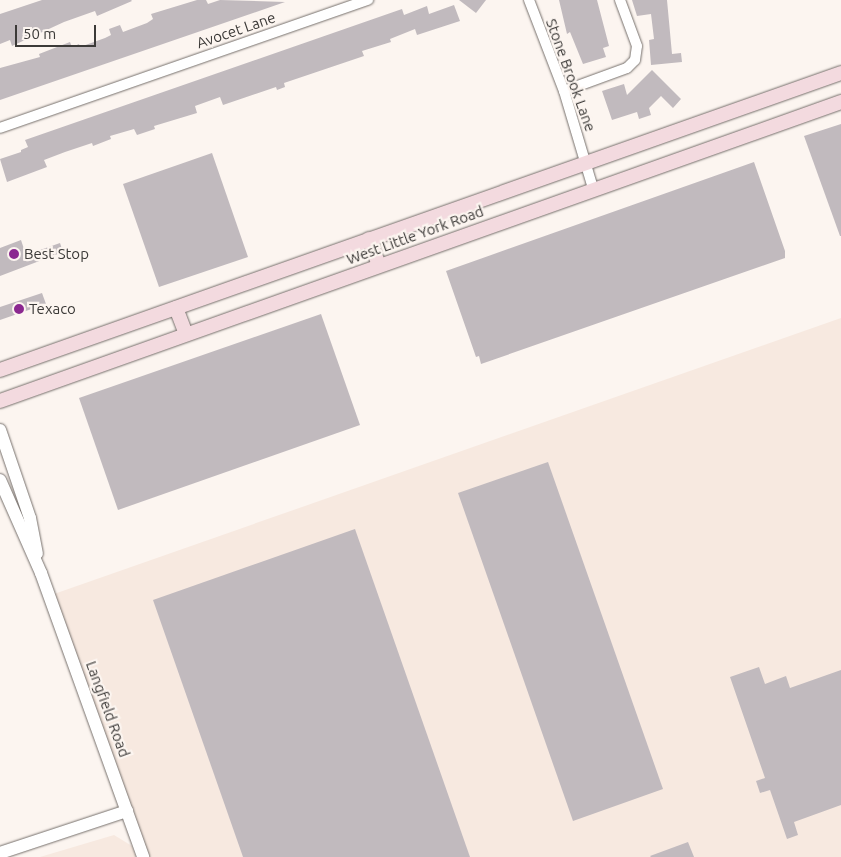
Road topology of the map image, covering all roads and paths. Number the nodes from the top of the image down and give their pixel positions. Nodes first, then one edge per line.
1 (368, 0) edge
2 (529, 0) edge
3 (620, 0) edge
4 (841, 73) edge
5 (564, 91) junction
6 (841, 102) edge
7 (0, 128) edge
8 (586, 163) junction
9 (593, 188) junction
10 (369, 239) junction
11 (379, 265) junction
12 (176, 308) junction
13 (186, 334) junction
14 (0, 370) edge
15 (0, 400) edge
16 (0, 430) edge
17 (0, 480) edge
18 (41, 573) junction
19 (127, 811) junction
20 (0, 853) edge
21 (143, 857) edge

1 - 7 street, Avocet Lane
2 - 5 street, Stone Brook Lane
3 - 5 street
4 - 8 main road, West Little York Road
5 - 8 street, Stone Brook Lane
6 - 9 main road, West Little York Road
8 - 9 street, Stone Brook Lane
8 - 10 main road, West Little York Road
9 - 11 main road, West Little York Road
10 - 11 main road
10 - 12 main road, West Little York Road
11 - 13 main road, West Little York Road
12 - 13 main road
12 - 14 main road, West Little York Road
13 - 15 main road, West Little York Road
16 - 18 street, Langfield Road
17 - 18 street, Langfield Road
18 - 19 street, Langfield Road
19 - 20 street
19 - 21 street, Langfield Road

